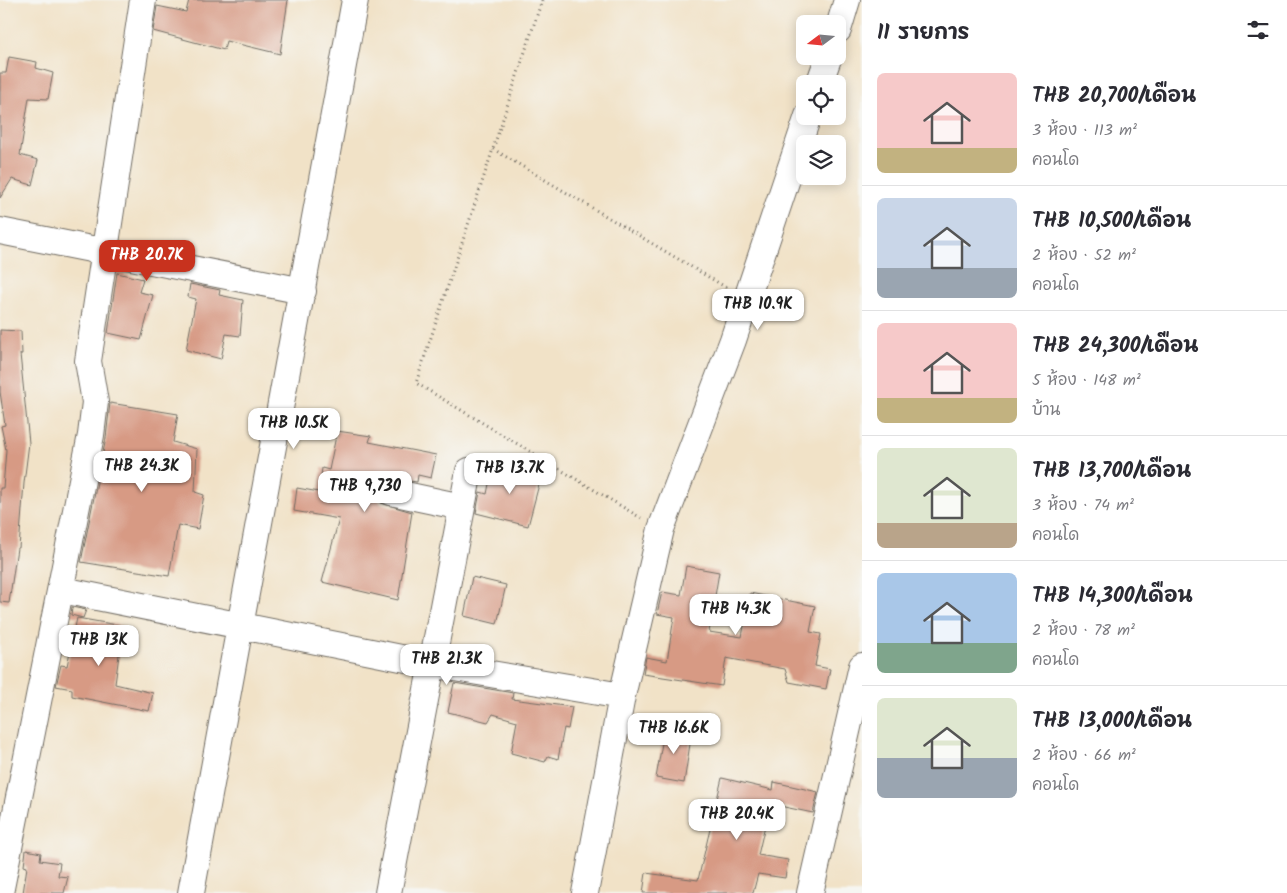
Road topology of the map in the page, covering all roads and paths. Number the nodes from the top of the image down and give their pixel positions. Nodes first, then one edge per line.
1 (143, 0) edge
2 (355, 0) edge
3 (542, 0) edge
4 (846, 0) edge
5 (842, 15) edge
6 (805, 125) edge
7 (493, 149) junction
8 (0, 231) edge
9 (104, 252) junction
10 (303, 291) junction
11 (747, 300) junction
12 (469, 471) dead end
13 (391, 492) dead end
14 (462, 507) junction
15 (661, 530) junction
16 (62, 590) junction
17 (241, 625) junction
18 (430, 664) junction
19 (862, 666) edge
20 (622, 696) junction
21 (0, 893) edge
22 (191, 893) edge
23 (388, 893) edge
24 (586, 893) edge
25 (810, 893) edge

1 - 9 street
2 - 10 street
3 - 7 path
4 - 5 street
6 - 11 street
7 - 11 path
7 - 15 path
8 - 9 street
9 - 10 street
9 - 16 street
10 - 17 street
11 - 15 street
12 - 14 street
13 - 14 street
14 - 18 street
15 - 20 street
16 - 17 street
16 - 21 street
17 - 18 street
17 - 22 street
18 - 20 street
18 - 23 street
19 - 25 street
20 - 24 street

